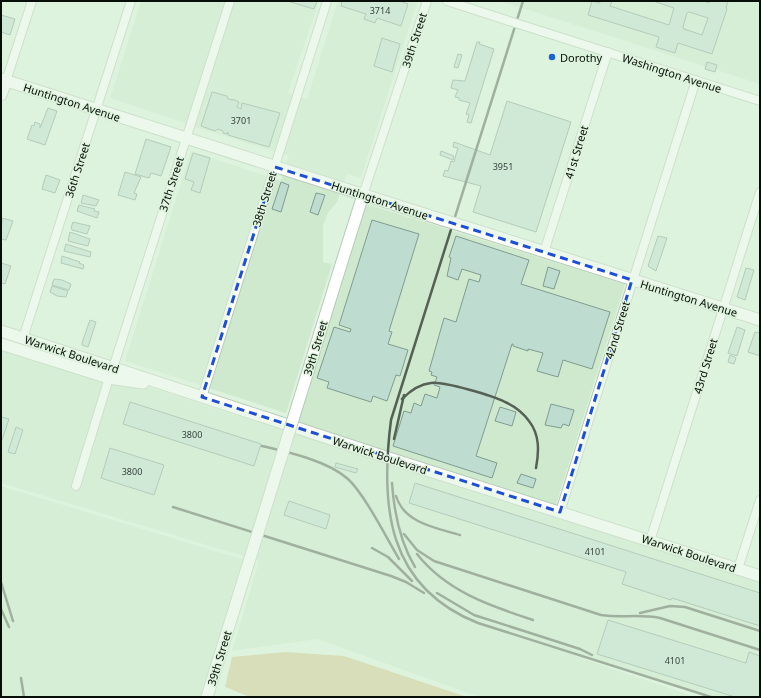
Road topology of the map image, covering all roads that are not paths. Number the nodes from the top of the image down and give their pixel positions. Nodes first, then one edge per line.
1 (32, 1) edge
2 (131, 1) edge
3 (230, 1) edge
4 (327, 1) edge
5 (427, 1) edge
6 (447, 1) edge
7 (608, 52) junction
8 (3, 80) edge
9 (696, 80) junction
10 (1, 95) edge
11 (760, 101) edge
12 (96, 110) junction
13 (186, 139) junction
14 (275, 167) junction
15 (760, 192) edge
16 (363, 195) junction
17 (544, 252) junction
18 (632, 280) junction
19 (723, 308) junction
20 (760, 320) edge
21 (1, 331) edge
22 (24, 338) junction
23 (1, 344) edge
24 (111, 373) junction
25 (202, 397) junction
26 (76, 486) dead end
27 (760, 500) edge
28 (560, 512) junction
29 (650, 541) junction
30 (738, 569) junction
31 (760, 576) edge
32 (207, 697) edge

1 - 8 street
2 - 12 street, 36th Street
3 - 13 street, 37th Street
4 - 14 street, 38th Street
5 - 16 street, 39th Street
6 - 7 street, Washington Avenue, bridge
7 - 9 street, Washington Avenue
7 - 17 street, 41st Street
8 - 10 main road
8 - 12 main road, Huntington Avenue
9 - 11 street, Washington Avenue
9 - 18 street, 42nd Street
12 - 13 main road, Huntington Avenue
12 - 22 street, 36th Street
13 - 14 main road, Huntington Avenue
13 - 24 street, 37th Street
14 - 16 main road, Huntington Avenue
14 - 25 street, 38th Street
15 - 19 street, 43rd Street
16 - 17 main road, Huntington Avenue, bridge
16 - 32 main road, 39th Street, bridge
17 - 18 main road, Huntington Avenue
18 - 19 main road, Huntington Avenue
18 - 28 street, 42nd Street
19 - 20 main road, Huntington Avenue
19 - 29 street, 43rd Street
21 - 22 main road, Warwick Boulevard
22 - 24 main road, Warwick Boulevard
23 - 24 main road
24 - 25 main road, Warwick Boulevard
24 - 26 street, 37th Street
25 - 28 main road, Warwick Boulevard
27 - 30 street
28 - 29 main road, Warwick Boulevard
29 - 30 main road, Warwick Boulevard
30 - 31 main road, Warwick Boulevard

